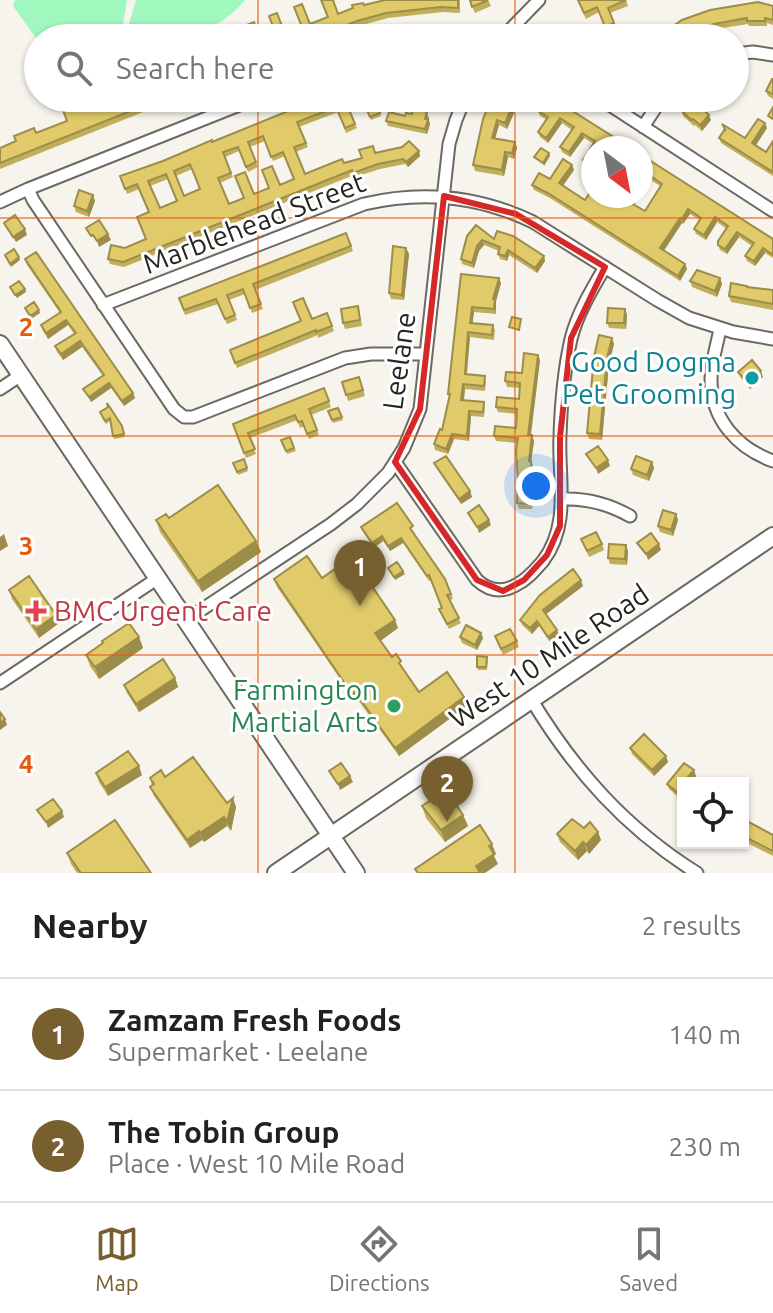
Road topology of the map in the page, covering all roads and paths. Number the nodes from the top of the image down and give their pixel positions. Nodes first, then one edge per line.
1 (539, 0) edge
2 (516, 24) edge
3 (749, 52) edge
4 (773, 55) edge
5 (222, 112) edge
6 (460, 112) edge
7 (620, 112) edge
8 (653, 112) edge
9 (643, 127) junction
10 (28, 189) junction
11 (444, 196) junction
12 (0, 202) edge
13 (773, 211) edge
14 (605, 267) junction
15 (103, 305) junction
16 (720, 329) junction
17 (773, 339) edge
18 (0, 344) edge
19 (426, 354) junction
20 (21, 375) junction
21 (0, 389) edge
22 (773, 461) edge
23 (395, 462) junction
24 (562, 499) junction
25 (630, 516) dead end
26 (773, 536) edge
27 (158, 578) junction
28 (186, 620) junction
29 (0, 683) edge
30 (531, 699) junction
31 (332, 836) junction
32 (276, 873) edge
33 (356, 873) edge
34 (697, 873) edge

1 - 2 street
3 - 4 street
5 - 10 street
6 - 11 street, Leelane
7 - 9 street
8 - 9 street
9 - 13 street
10 - 12 street
10 - 15 street
11 - 14 street, Marblehead Street
11 - 15 street, Marblehead Street
11 - 19 street, Leelane
14 - 16 street, Marblehead Street
14 - 24 street
15 - 19 street
16 - 17 street, Marblehead Street
16 - 22 street
18 - 20 main road
19 - 23 street, Leelane
20 - 21 street
20 - 27 main road
23 - 24 street
23 - 28 street, Leelane
24 - 25 street
26 - 30 main road, West 10 Mile Road
27 - 28 main road
27 - 29 street
28 - 31 main road
30 - 31 main road, West 10 Mile Road
30 - 34 street
31 - 32 main road, West 10 Mile Road
31 - 33 main road

